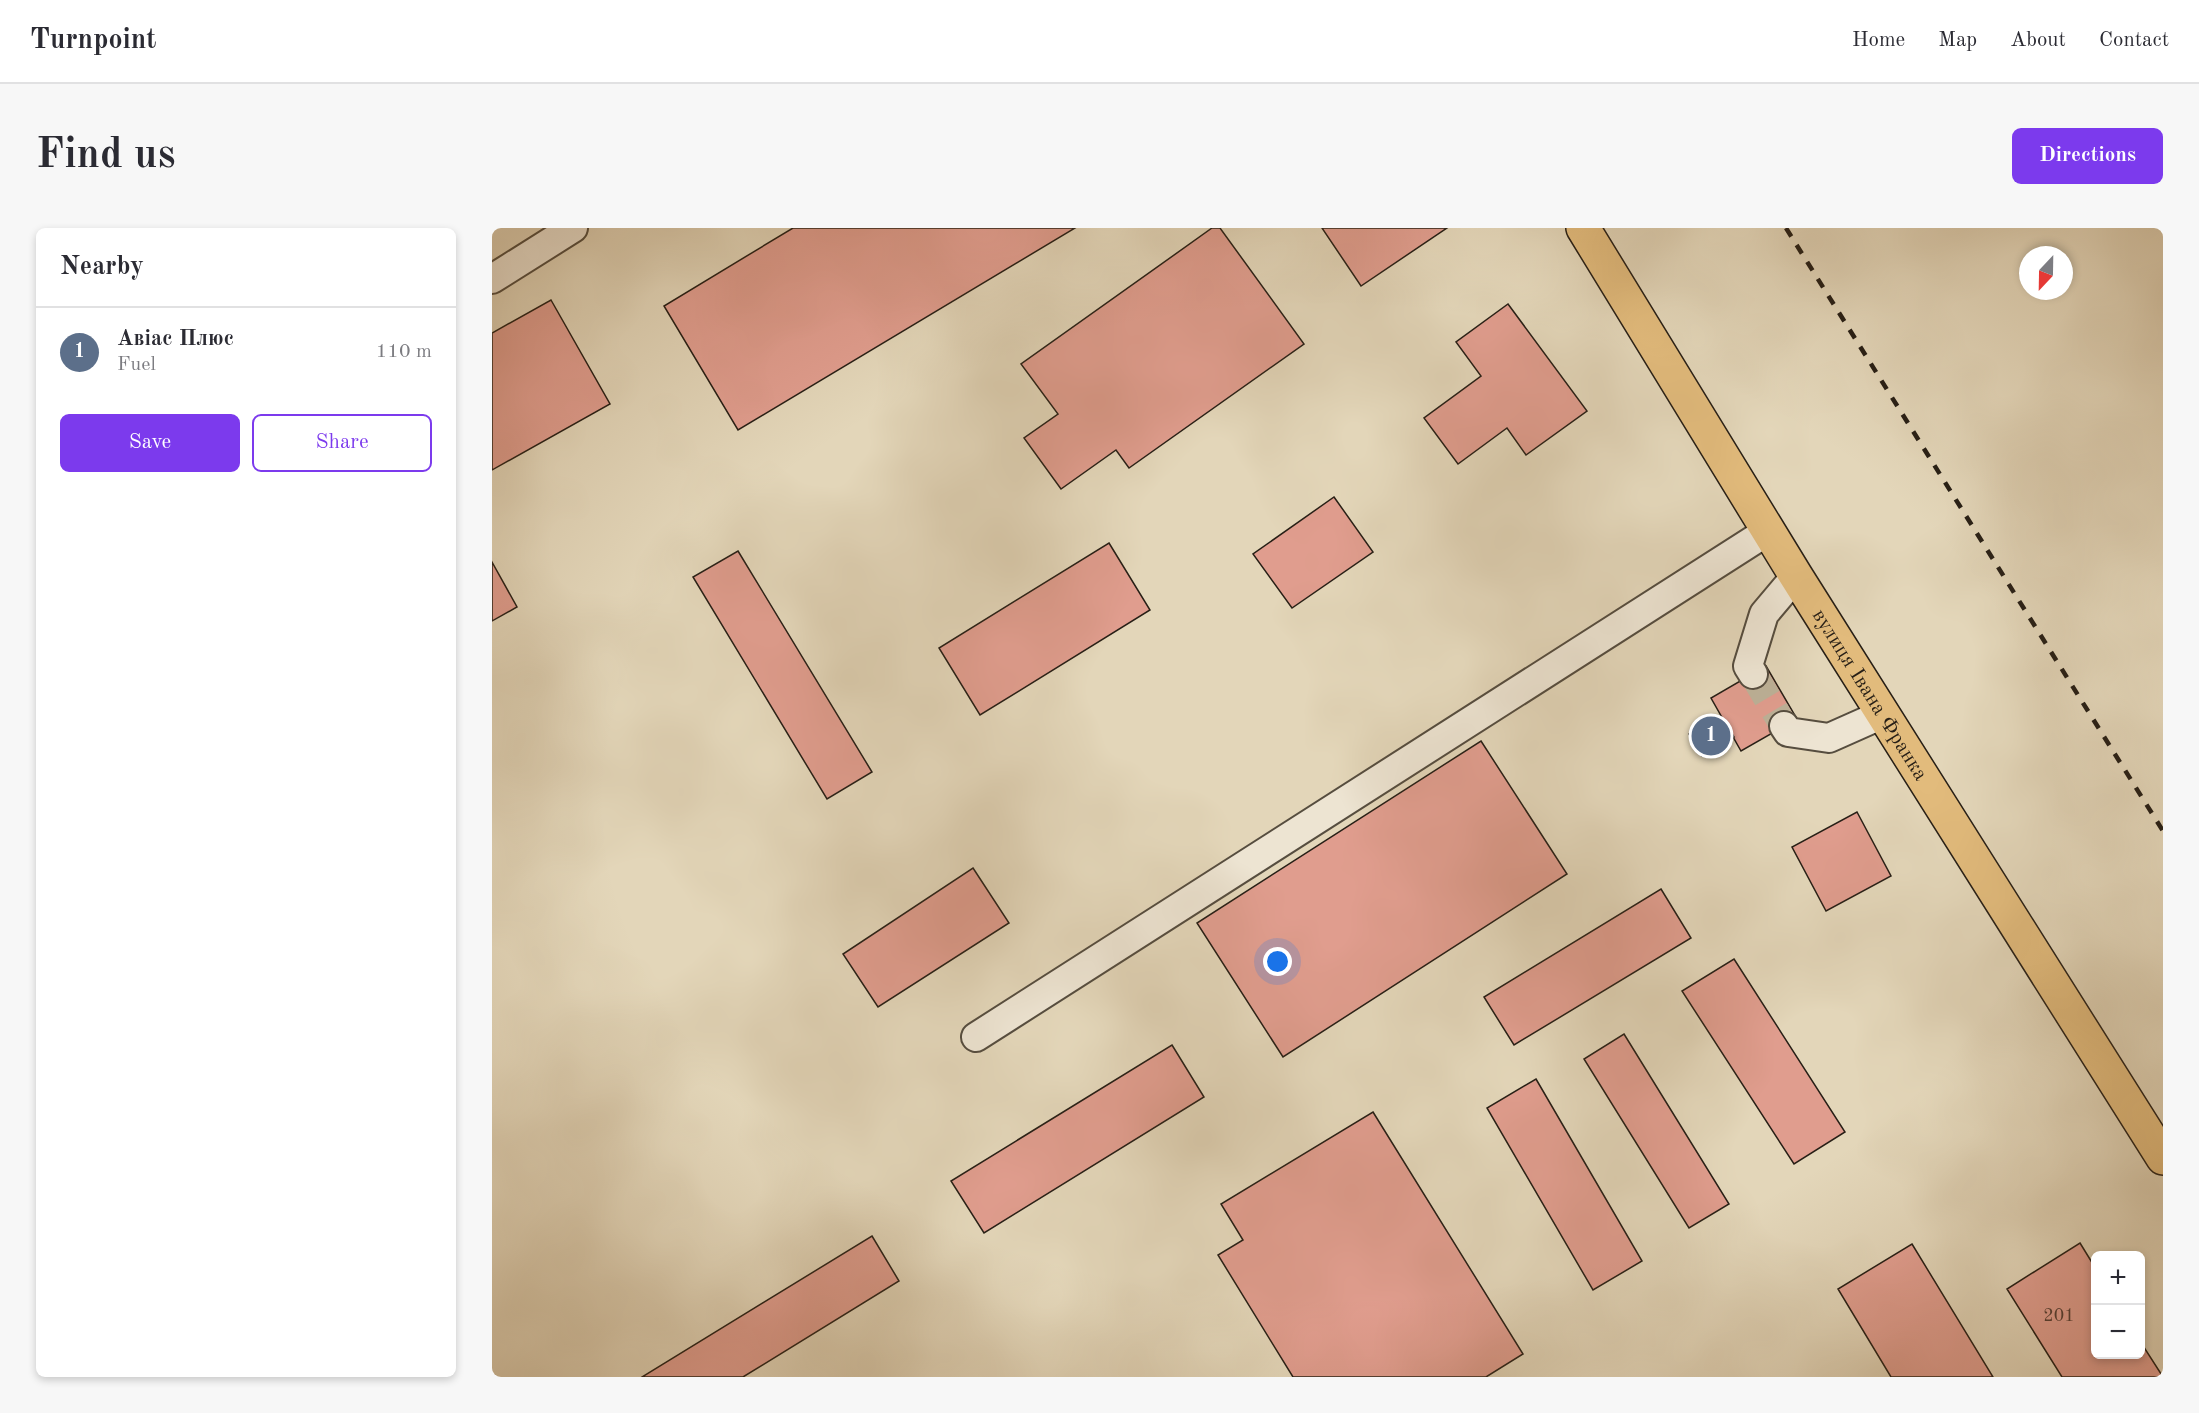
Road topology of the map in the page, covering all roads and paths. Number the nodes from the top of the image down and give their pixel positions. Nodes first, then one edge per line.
1 (573, 228) edge
2 (1583, 228) edge
3 (492, 279) edge
4 (1768, 531) junction
5 (1796, 576) junction
6 (1753, 674) tunnel mouth
7 (1883, 714) junction
8 (1784, 726) tunnel mouth
9 (976, 1037) dead end
10 (2163, 1158) edge

1 - 3 street
2 - 4 main road, вулиця Івана Франка
4 - 5 main road, вулиця Івана Франка
4 - 9 street
5 - 6 street
5 - 7 main road, вулиця Івана Франка
7 - 8 street
7 - 10 main road, вулиця Івана Франка

